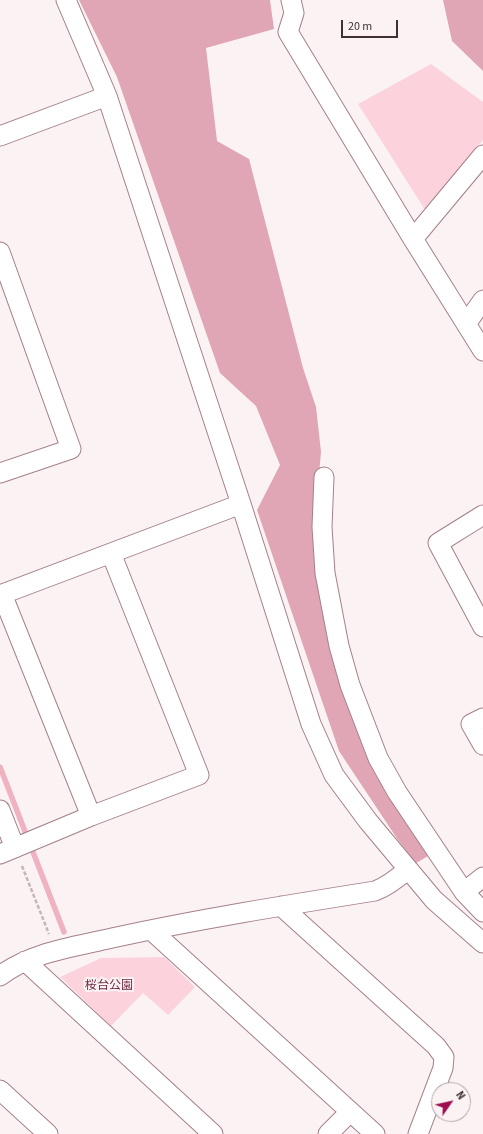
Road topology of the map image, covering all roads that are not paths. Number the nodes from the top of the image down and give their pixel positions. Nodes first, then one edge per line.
1 (66, 0) edge
2 (291, 0) edge
3 (107, 96) junction
4 (0, 136) edge
5 (483, 155) edge
6 (412, 239) junction
7 (0, 252) edge
8 (483, 300) edge
9 (466, 324) junction
10 (483, 351) edge
11 (0, 474) edge
12 (324, 477) dead end
13 (241, 504) junction
14 (483, 515) edge
15 (111, 553) junction
16 (1, 594) edge
17 (483, 626) edge
18 (483, 718) edge
19 (483, 745) edge
20 (0, 810) edge
21 (91, 816) junction
22 (8, 851) edge
23 (408, 869) junction
24 (483, 877) edge
25 (464, 892) junction
26 (281, 906) junction
27 (483, 912) edge
28 (151, 930) junction
29 (483, 943) edge
30 (25, 962) junction
31 (0, 976) edge
32 (0, 1090) edge
33 (350, 1112) junction
34 (48, 1134) edge
35 (212, 1134) edge
36 (328, 1134) edge
37 (375, 1134) edge
38 (418, 1134) edge

1 - 3 street
2 - 6 street
3 - 4 street
3 - 13 street
5 - 6 street
6 - 9 street
7 - 11 street
8 - 9 street
9 - 10 street
12 - 25 street
13 - 15 street
13 - 23 street
14 - 17 street
15 - 16 street
15 - 21 street
16 - 21 street
18 - 19 street
20 - 22 street
21 - 22 street
23 - 26 street
23 - 29 street
24 - 25 street
25 - 27 street
26 - 28 street
26 - 38 street
28 - 30 street
28 - 33 street
30 - 31 street
30 - 35 street
32 - 34 street
33 - 36 street
33 - 37 street

